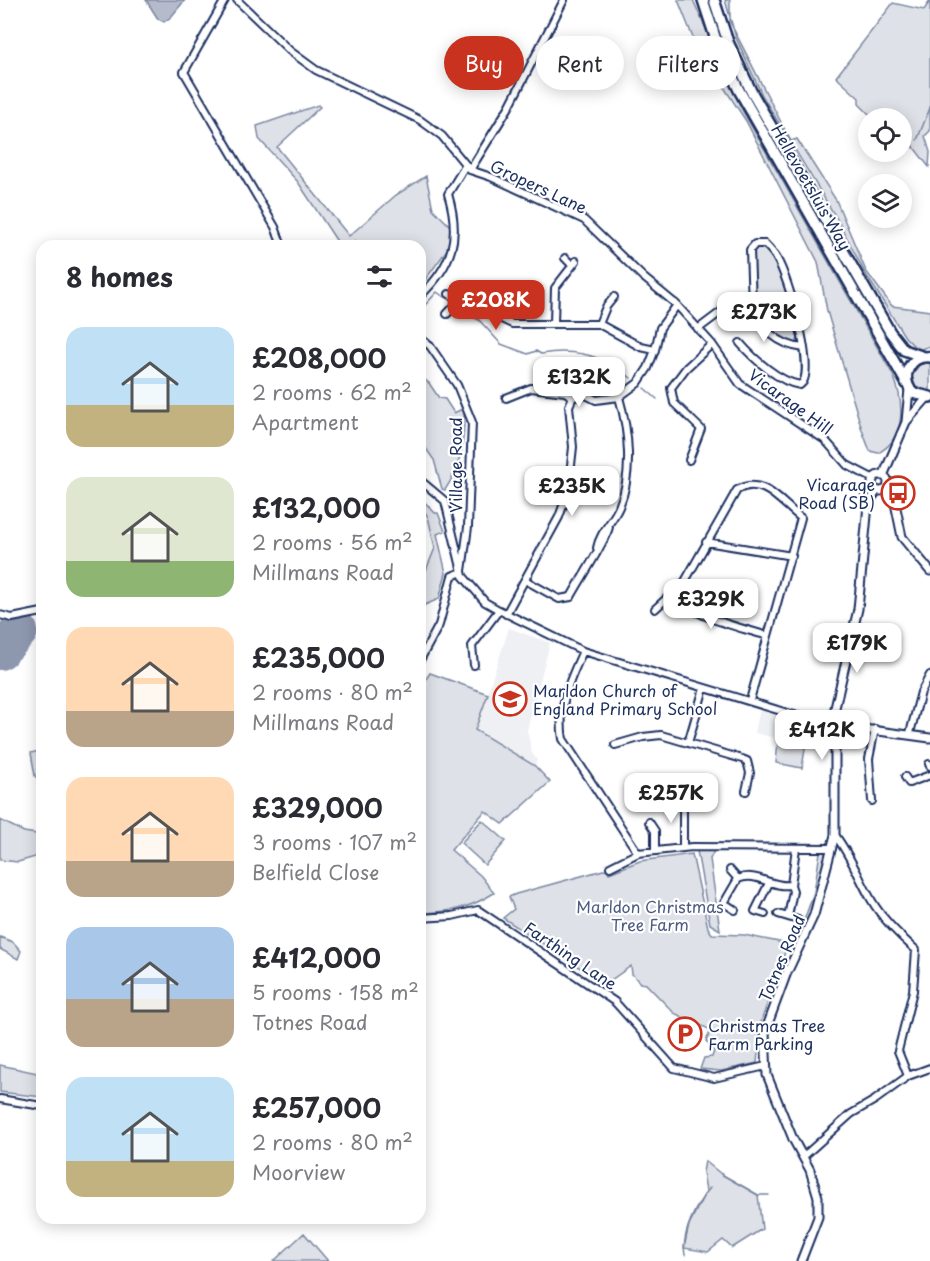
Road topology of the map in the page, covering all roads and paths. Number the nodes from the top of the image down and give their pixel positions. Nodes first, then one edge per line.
1 (225, 0) edge
2 (237, 0) edge
3 (564, 0) edge
4 (703, 0) edge
5 (714, 0) edge
6 (468, 168) junction
7 (280, 240) edge
8 (565, 258) dead end
9 (426, 290) edge
10 (663, 293) dead end
11 (449, 294) dead end
12 (460, 300) junction
13 (752, 304) junction
14 (677, 305) junction
15 (616, 307) dead end
16 (447, 314) dead end
17 (554, 323) junction
18 (599, 324) junction
19 (700, 331) junction
20 (426, 343) edge
21 (740, 343) dead end
22 (712, 344) junction
23 (804, 348) junction
24 (655, 350) junction
25 (927, 356) edge
26 (908, 386) junction
27 (573, 397) junction
28 (620, 397) junction
29 (929, 397) edge
30 (506, 398) dead end
31 (906, 422) junction
32 (689, 460) dead end
33 (883, 476) junction
34 (874, 478) junction
35 (426, 485) edge
36 (887, 488) junction
37 (877, 490) junction
38 (706, 542) junction
39 (792, 556) junction
40 (930, 571) edge
41 (462, 572) junction
42 (525, 580) junction
43 (680, 598) junction
44 (655, 609) dead end
45 (499, 610) junction
46 (36, 613) edge
47 (506, 614) junction
48 (0, 615) edge
49 (768, 636) junction
50 (426, 649) edge
51 (583, 651) junction
52 (474, 665) dead end
53 (930, 675) edge
54 (704, 688) junction
55 (750, 700) junction
56 (834, 725) junction
57 (875, 729) junction
58 (910, 734) junction
59 (930, 738) edge
60 (688, 743) junction
61 (615, 745) dead end
62 (930, 775) edge
63 (905, 777) dead end
64 (746, 791) dead end
65 (683, 801) dead end
66 (872, 801) dead end
67 (649, 822) dead end
68 (836, 835) junction
69 (683, 848) junction
70 (796, 848) junction
71 (832, 848) junction
72 (655, 851) junction
73 (638, 853) junction
74 (610, 867) dead end
75 (730, 870) dead end
76 (738, 879) junction
77 (769, 883) junction
78 (791, 885) junction
79 (735, 910) dead end
80 (765, 914) dead end
81 (778, 914) dead end
82 (788, 917) junction
83 (426, 918) edge
84 (798, 920) dead end
85 (766, 1066) junction
86 (930, 1068) edge
87 (908, 1076) junction
88 (0, 1099) edge
89 (36, 1105) edge
90 (804, 1156) junction
91 (801, 1261) edge

1 - 7 street
2 - 6 street, Gropers Lane
3 - 6 street
4 - 26 highway, Hellevoetsluis Way
5 - 25 highway, Hellevoetsluis Way
6 - 9 street
6 - 14 street, Gropers Lane
8 - 17 street
10 - 14 street
11 - 12 street
12 - 16 street
12 - 17 street
13 - 19 street
13 - 23 street
13 - 23 street
14 - 19 street, Vicarage Hill
14 - 24 street
15 - 18 street
17 - 18 street
18 - 24 street
19 - 22 street, Vicarage Hill
20 - 41 street, Village Road
21 - 23 street
22 - 32 street
22 - 34 street, Vicarage Hill
24 - 28 street
25 - 26 highway
26 - 29 highway
26 - 31 street
27 - 28 street
27 - 30 street
27 - 42 street
28 - 42 street
29 - 31 street
31 - 33 street
33 - 34 street
33 - 36 street
34 - 37 street
35 - 41 street
36 - 37 street
36 - 40 street
37 - 56 street, Totnes Road
38 - 39 street
38 - 39 street
38 - 43 street
39 - 49 street
41 - 45 street
41 - 50 street
42 - 47 street
43 - 44 street
43 - 49 street
45 - 47 street
45 - 52 street
46 - 48 street
47 - 51 street
49 - 55 street
51 - 54 street
51 - 73 street
53 - 58 street
54 - 55 street
54 - 60 street
55 - 56 street
56 - 57 street
56 - 68 street, Totnes Road
57 - 58 street
57 - 66 street
58 - 59 street
60 - 61 street
60 - 64 street
62 - 63 street
65 - 69 street
67 - 72 street
68 - 71 street, Totnes Road
68 - 87 street
69 - 70 street
69 - 72 street
70 - 71 street
70 - 78 street
71 - 85 street, Totnes Road
72 - 73 street
73 - 74 street
75 - 76 street
76 - 77 street
76 - 79 street
77 - 78 street
77 - 80 street
78 - 82 street
81 - 82 street
82 - 84 street
83 - 85 street, Farthing Lane
85 - 90 street, Totnes Road
86 - 87 street
87 - 90 street
88 - 89 street
90 - 91 street, Totnes Road

